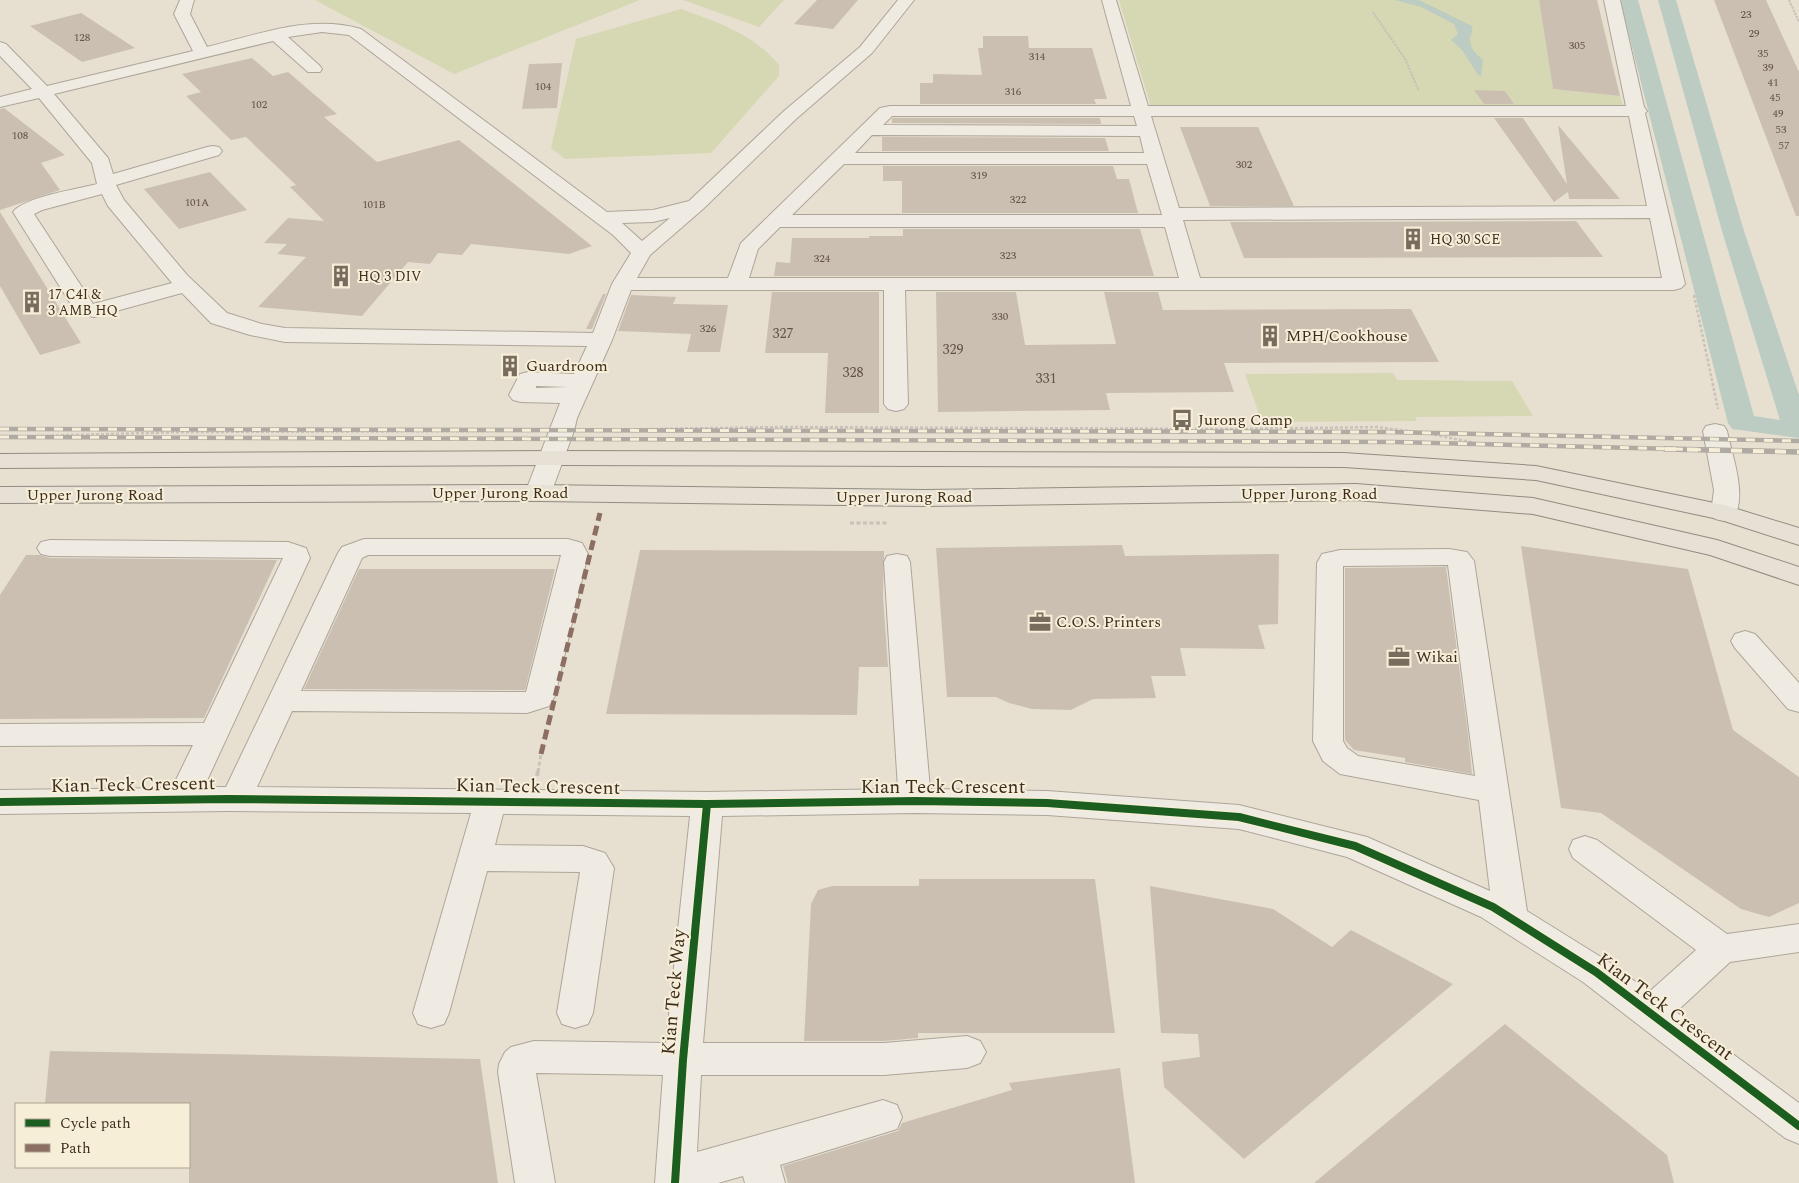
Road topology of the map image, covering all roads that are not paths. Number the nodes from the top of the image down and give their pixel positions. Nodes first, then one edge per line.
1 (187, 0) edge
2 (906, 0) edge
3 (1109, 0) edge
4 (1612, 0) edge
5 (276, 35) junction
6 (0, 47) edge
7 (202, 53) junction
8 (314, 69) dead end
9 (43, 91) junction
10 (0, 102) edge
11 (1141, 110) junction
12 (1289, 110) junction
13 (1374, 111) junction
14 (1462, 111) junction
15 (1638, 111) junction
16 (1298, 129) dead end
17 (1385, 129) dead end
18 (1473, 129) dead end
19 (869, 130) junction
20 (1147, 131) junction
21 (213, 151) dead end
22 (840, 158) junction
23 (1155, 159) junction
24 (107, 184) junction
25 (696, 205) junction
26 (1659, 212) junction
27 (1172, 217) junction
28 (602, 218) junction
29 (774, 221) junction
30 (642, 252) junction
31 (894, 283) junction
32 (1191, 283) junction
33 (624, 284) junction
34 (737, 284) junction
35 (187, 285) junction
36 (601, 340) junction
37 (896, 404) dead end
38 (1715, 431) dead end
39 (552, 458) junction
40 (0, 461) edge
41 (538, 493) junction
42 (0, 495) edge
43 (1724, 513) junction
44 (1799, 537) edge
45 (50, 548) dead end
46 (897, 562) dead end
47 (1799, 576) edge
48 (1745, 641) dead end
49 (282, 701) junction
50 (1799, 702) edge
51 (214, 734) junction
52 (0, 735) edge
53 (1493, 791) junction
54 (236, 799) junction
55 (183, 800) junction
56 (915, 801) junction
57 (0, 802) edge
58 (489, 802) junction
59 (707, 804) junction
60 (1585, 850) dead end
61 (474, 858) junction
62 (1511, 918) junction
63 (1799, 938) edge
64 (1721, 950) junction
65 (431, 1013) dead end
66 (575, 1013) dead end
67 (1650, 1013) junction
68 (968, 1052) dead end
69 (683, 1060) junction
70 (883, 1117) dead end
71 (1799, 1126) edge
72 (762, 1168) edge
73 (675, 1180) edge
74 (535, 1183) edge

1 - 7 street
2 - 25 street
3 - 11 street
4 - 15 street
5 - 7 street
5 - 8 street
5 - 28 street
6 - 9 street
7 - 9 street
9 - 10 street
9 - 24 street
11 - 12 street
11 - 19 street
11 - 20 street
12 - 13 street
12 - 16 street
13 - 14 street
13 - 17 street
14 - 15 street
14 - 18 street
15 - 26 street
19 - 20 street
19 - 22 street
20 - 23 street
21 - 24 street
22 - 23 street
22 - 29 street
23 - 27 street
24 - 35 street
24 - 35 street
25 - 28 street
25 - 30 street
26 - 27 street
26 - 32 street
27 - 29 street
27 - 32 street
28 - 30 street
29 - 34 street
30 - 33 street
31 - 32 street
31 - 34 street
31 - 37 street
33 - 34 street
33 - 36 street
35 - 36 street
36 - 39 street
38 - 43 street
39 - 40 main road, Upper Jurong Road
39 - 41 street
39 - 43 main road, Upper Jurong Road
41 - 42 main road, Upper Jurong Road
41 - 47 main road, Upper Jurong Road
43 - 44 main road, Upper Jurong Road
45 - 51 street
46 - 56 street
48 - 50 street
49 - 49 street
49 - 54 street
51 - 52 street
51 - 55 street
53 - 53 street
53 - 62 street
54 - 55 street, Kian Teck Crescent
54 - 58 street, Kian Teck Crescent
55 - 57 street, Kian Teck Crescent
56 - 59 street, Kian Teck Crescent
56 - 62 street, Kian Teck Crescent
58 - 59 street, Kian Teck Crescent
58 - 61 street
59 - 69 street, Kian Teck Way
60 - 64 street
61 - 65 street
61 - 66 street
62 - 67 street, Kian Teck Crescent
63 - 64 street
64 - 67 street
67 - 71 street, Kian Teck Crescent
68 - 69 street
69 - 73 street, Kian Teck Way
69 - 74 street
70 - 72 street
72 - 73 street

